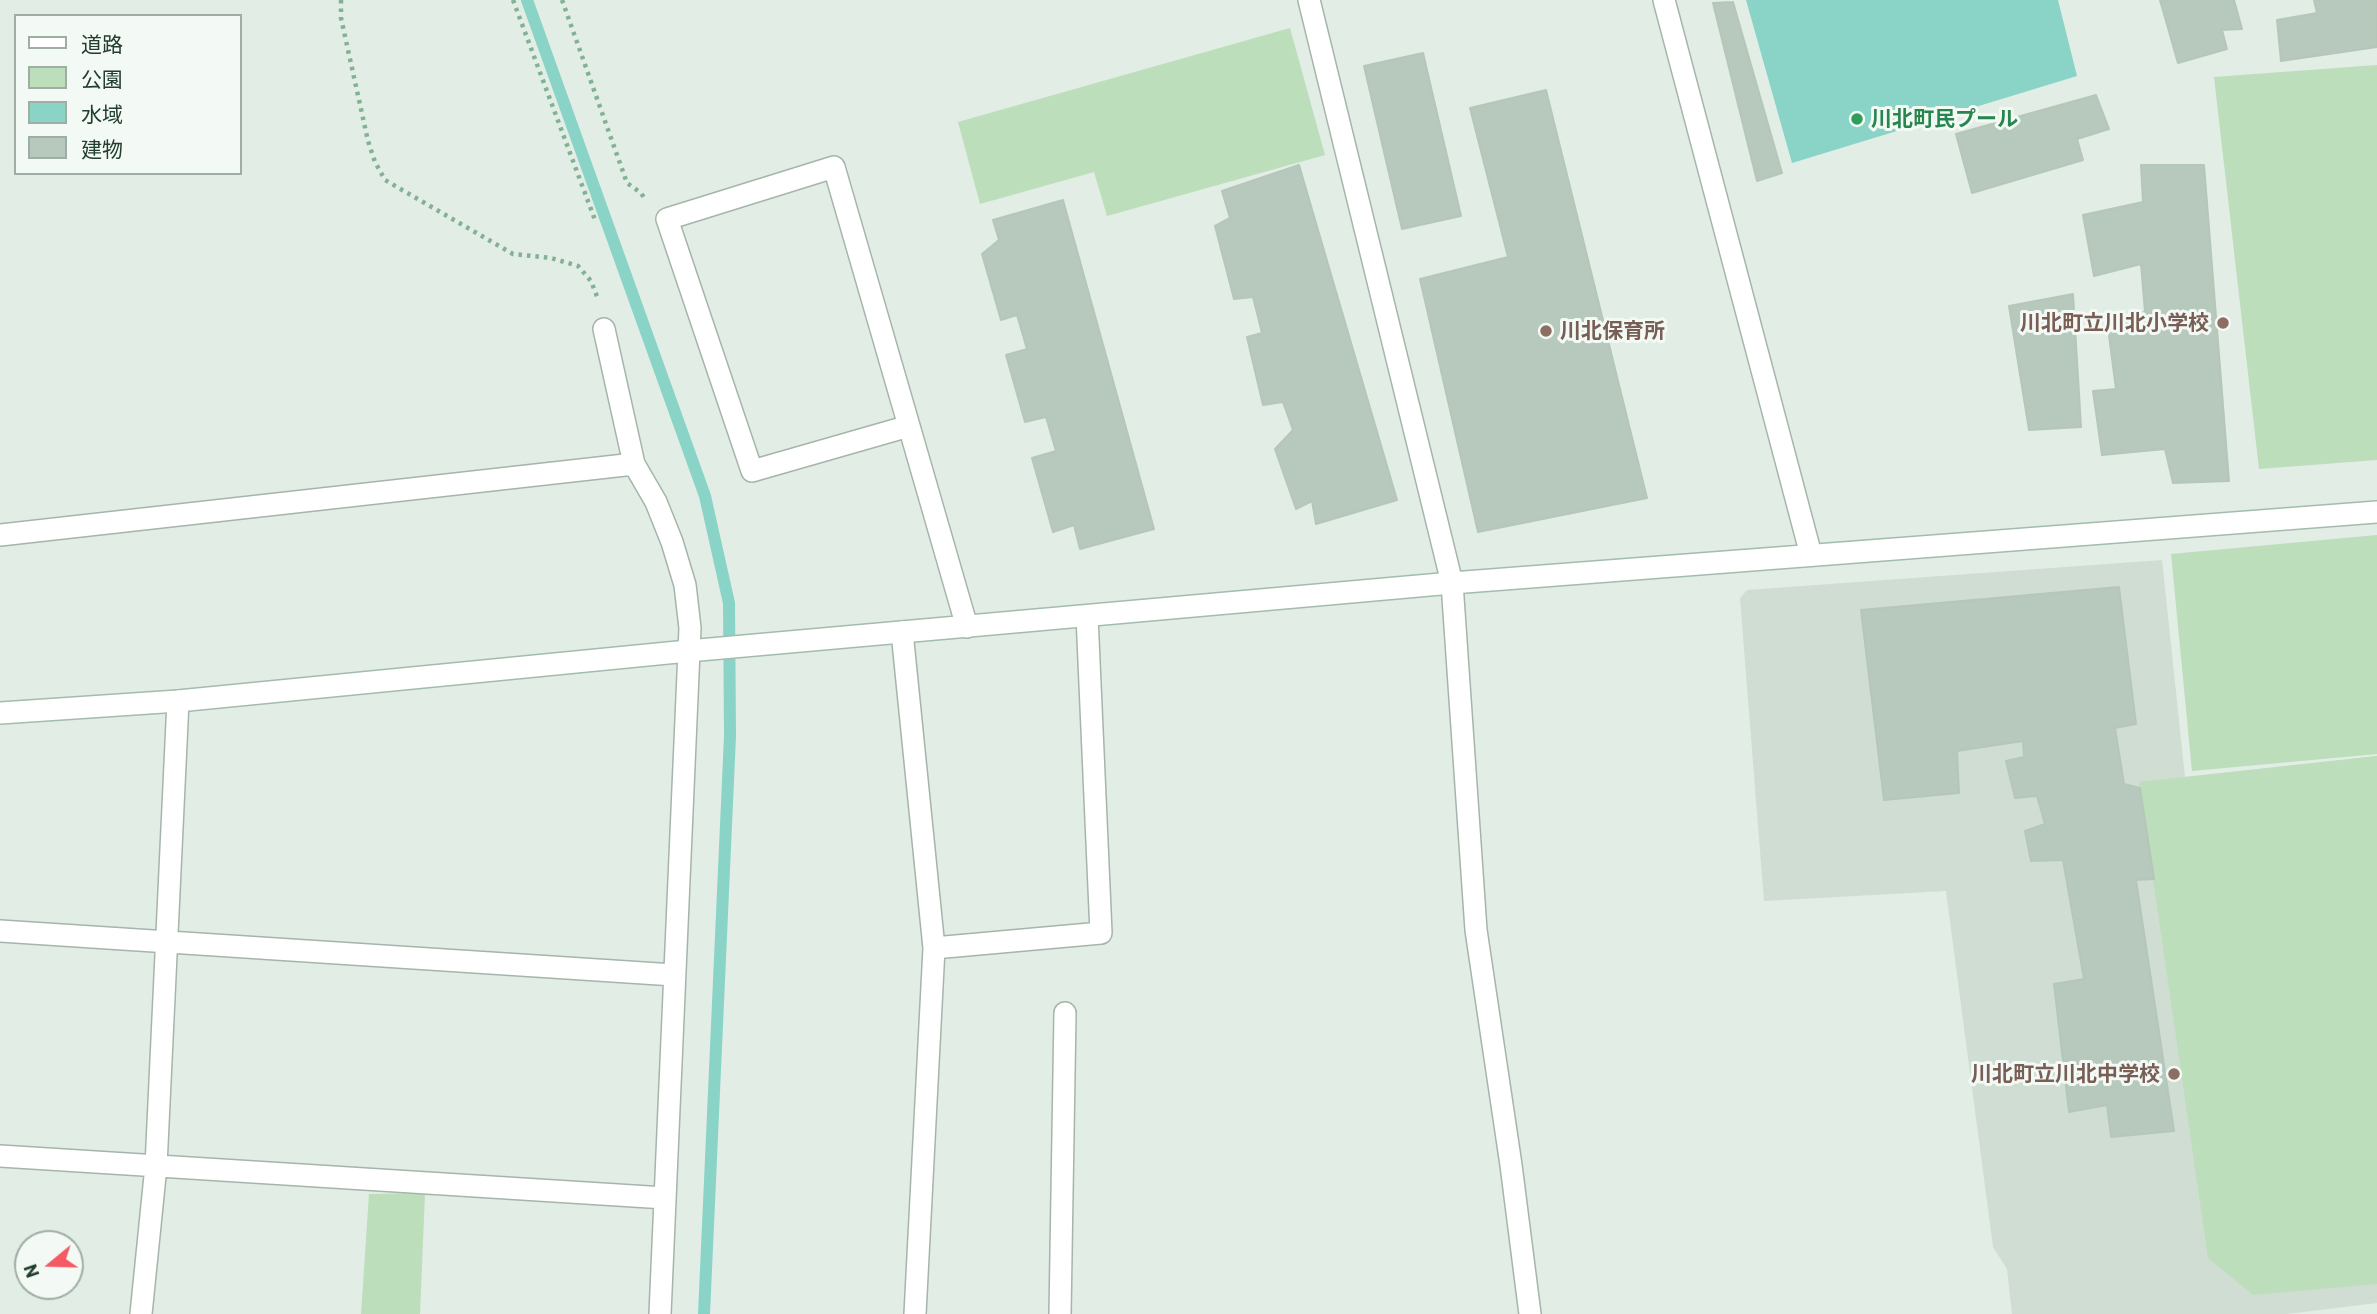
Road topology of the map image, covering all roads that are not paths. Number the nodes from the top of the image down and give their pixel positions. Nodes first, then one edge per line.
1 (1309, 0) edge
2 (1664, 0) edge
3 (604, 329) road end
4 (909, 426) junction
5 (634, 464) junction
6 (2377, 512) edge
7 (0, 535) edge
8 (1811, 555) junction
9 (1452, 583) junction
10 (1087, 616) junction
11 (967, 627) junction
12 (902, 632) junction
13 (688, 651) junction
14 (178, 701) junction
15 (0, 713) edge
16 (0, 931) edge
17 (168, 943) junction
18 (934, 948) junction
19 (674, 975) junction
20 (1065, 1013) dead end
21 (0, 1156) edge
22 (156, 1166) junction
23 (665, 1198) junction
24 (141, 1314) edge
25 (660, 1314) edge
26 (915, 1314) edge
27 (1060, 1314) edge
28 (1530, 1314) edge

1 - 9 street
2 - 8 street
3 - 5 street
4 - 4 street
4 - 11 street
5 - 7 street
5 - 13 street
6 - 8 street
8 - 9 street
9 - 10 street
9 - 28 street
10 - 11 street
10 - 18 street
11 - 12 street
12 - 13 street
12 - 18 street
13 - 14 street
13 - 19 street
14 - 15 street
14 - 17 street
16 - 17 street
17 - 19 street
17 - 22 street
18 - 26 street
19 - 23 street
20 - 27 street
21 - 22 street
22 - 23 street
22 - 24 street
23 - 25 street

